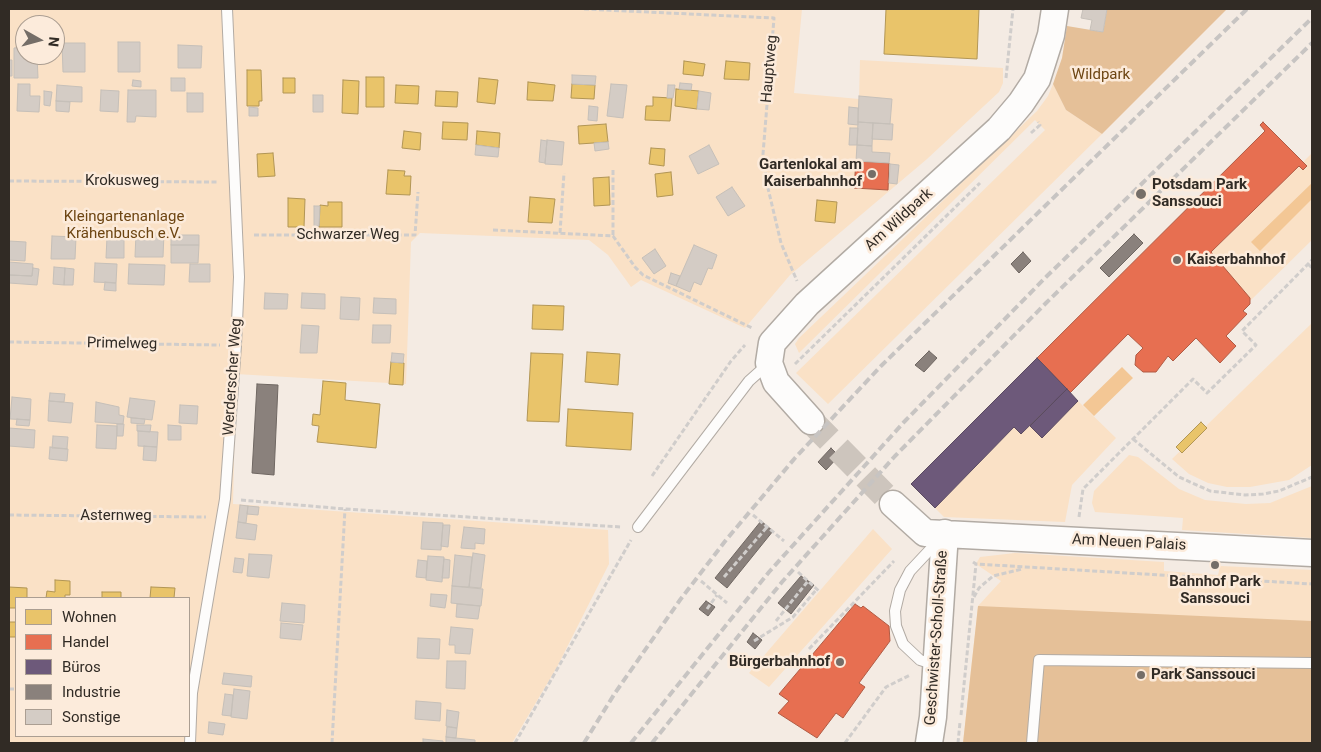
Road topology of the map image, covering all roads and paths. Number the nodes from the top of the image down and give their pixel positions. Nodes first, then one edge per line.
1 (227, 9) edge
2 (584, 9) edge
3 (1055, 9) edge
4 (613, 170) dead end
5 (564, 173) dead end
6 (9, 181) edge
7 (236, 182) junction
8 (418, 192) dead end
9 (493, 230) dead end
10 (560, 233) junction
11 (238, 235) junction
12 (613, 236) junction
13 (1312, 260) edge
14 (1308, 264) junction
15 (1312, 268) edge
16 (807, 304) junction
17 (747, 325) dead end
18 (9, 342) edge
19 (236, 345) junction
20 (731, 361) dead end
21 (769, 363) junction
22 (812, 421) tunnel mouth
23 (1134, 439) junction
24 (1312, 477) edge
25 (650, 479) dead end
26 (225, 499) junction
27 (894, 504) tunnel mouth
28 (345, 509) junction
29 (753, 515) dead end
30 (9, 516) edge
31 (1079, 516) dead end
32 (222, 518) junction
33 (623, 518) dead end
34 (618, 526) junction
35 (638, 527) junction
36 (767, 527) junction
37 (945, 533) junction
38 (784, 541) dead end
39 (1312, 553) edge
40 (895, 560) dead end
41 (976, 564) junction
42 (1032, 568) junction
43 (798, 572) dead end
44 (724, 577) dead end
45 (701, 581) dead end
46 (808, 581) junction
47 (1312, 584) edge
48 (717, 595) junction
49 (972, 599) junction
50 (727, 602) dead end
51 (707, 609) dead end
52 (776, 621) dead end
53 (754, 641) dead end
54 (809, 649) dead end
55 (1312, 663) edge
56 (936, 667) junction
57 (190, 743) edge
58 (332, 743) edge
59 (515, 743) edge
60 (845, 743) edge
61 (929, 743) edge
62 (958, 743) edge
63 (1032, 743) edge

1 - 7 lane, Werderscher Weg
2 - 16 path, Hauptweg
3 - 16 street, Am Wildpark
4 - 12 path
5 - 10 path
6 - 7 path, Krokusweg
7 - 11 lane, Werderscher Weg
8 - 11 path, Schwarzer Weg
9 - 10 path
10 - 12 path
11 - 19 lane, Werderscher Weg
12 - 17 path
13 - 14 path
14 - 15 path
14 - 23 path
16 - 21 street, Am Wildpark
18 - 19 path, Primelweg
19 - 26 lane, Werderscher Weg
20 - 25 path
21 - 22 street
21 - 35 lane
23 - 24 path
23 - 31 path
26 - 28 path
26 - 32 lane, Werderscher Weg
27 - 37 street
28 - 34 path
28 - 58 path
29 - 36 path
30 - 32 path, Asternweg
32 - 57 lane, Werderscher Weg
33 - 34 path
34 - 35 path
35 - 59 path
36 - 38 path
36 - 44 path
37 - 39 street, Am Neuen Palais
37 - 41 path
37 - 56 street, Geschwister-Scholl-Straße
37 - 56 lane
40 - 54 path
41 - 42 path
41 - 49 path
42 - 47 path
42 - 49 path
43 - 46 path
45 - 48 path
46 - 52 path
46 - 53 path
48 - 50 path
48 - 51 path
49 - 62 path
55 - 63 lane
56 - 60 path
56 - 61 street, Geschwister-Scholl-Straße

